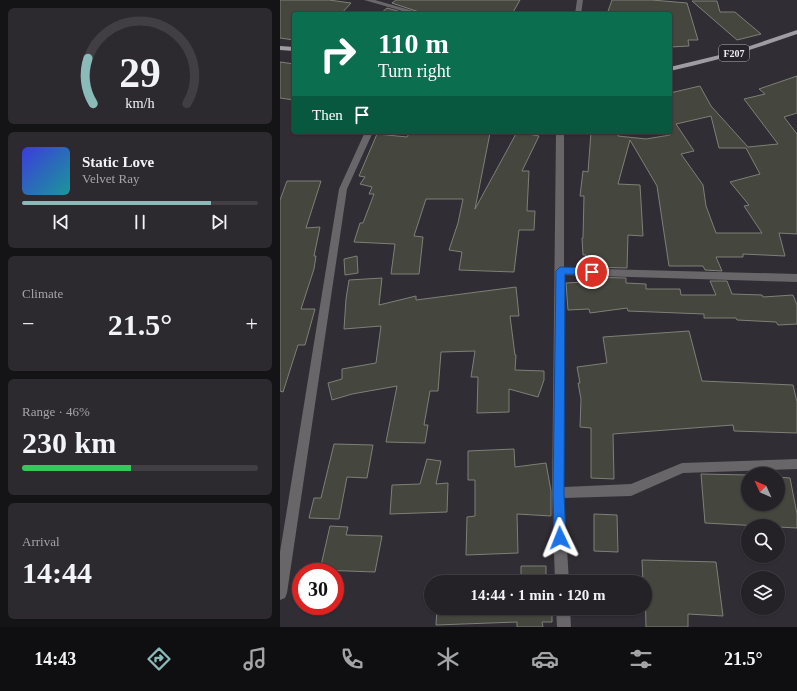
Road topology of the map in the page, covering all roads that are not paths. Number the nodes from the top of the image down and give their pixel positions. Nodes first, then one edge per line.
1 (367, 0) edge
2 (580, 0) edge
3 (413, 12) edge
4 (578, 12) edge
5 (797, 32) edge
6 (280, 48) edge
7 (292, 50) edge
8 (672, 70) edge
9 (368, 134) edge
10 (560, 134) edge
11 (560, 271) junction
12 (797, 278) edge
13 (797, 464) edge
14 (558, 493) junction
15 (562, 575) edge
16 (280, 593) edge
17 (563, 615) edge
18 (564, 627) edge

1 - 3 street
2 - 4 street
5 - 8 main road, F207
6 - 7 main road
9 - 16 street
10 - 11 street
11 - 12 street
11 - 14 street
13 - 14 street
14 - 15 street
17 - 18 street

